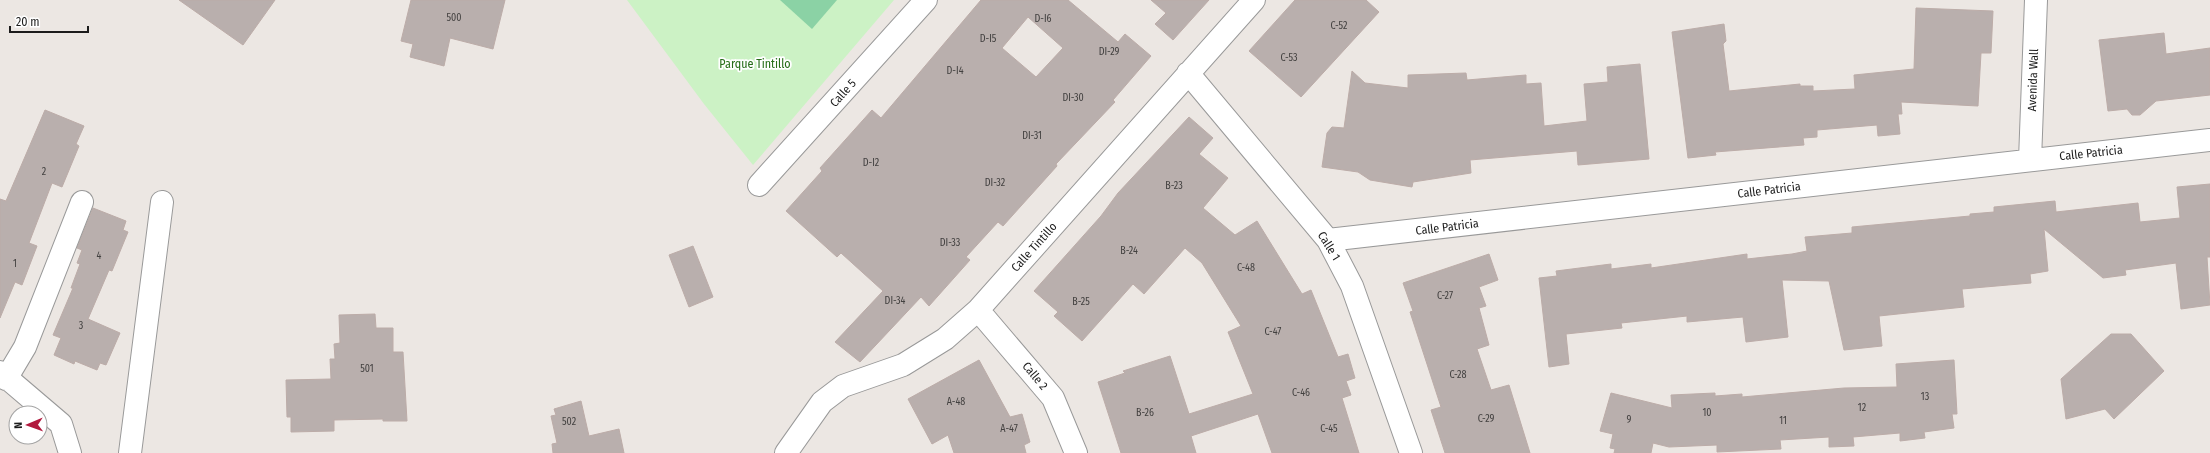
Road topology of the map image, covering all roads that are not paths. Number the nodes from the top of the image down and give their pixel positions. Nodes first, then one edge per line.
1 (926, 0) edge
2 (1254, 0) edge
3 (2036, 0) edge
4 (1188, 73) junction
5 (2210, 140) edge
6 (2030, 160) junction
7 (759, 185) dead end
8 (82, 202) dead end
9 (162, 202) dead end
10 (1328, 240) junction
11 (978, 310) junction
12 (3, 376) edge
13 (70, 453) edge
14 (130, 453) edge
15 (786, 453) edge
16 (1076, 453) edge
17 (1410, 453) edge

1 - 7 street, Calle 5
2 - 4 street, Calle Tintillo
3 - 6 street, Avenida Wall
4 - 10 street, Calle 1
4 - 11 street, Calle Tintillo
5 - 6 street, Calle Patricia
6 - 10 street, Calle Patricia
8 - 12 street
9 - 14 street
10 - 17 street, Calle 1
11 - 15 street, Calle Tintillo
11 - 16 street, Calle 2
12 - 13 street

